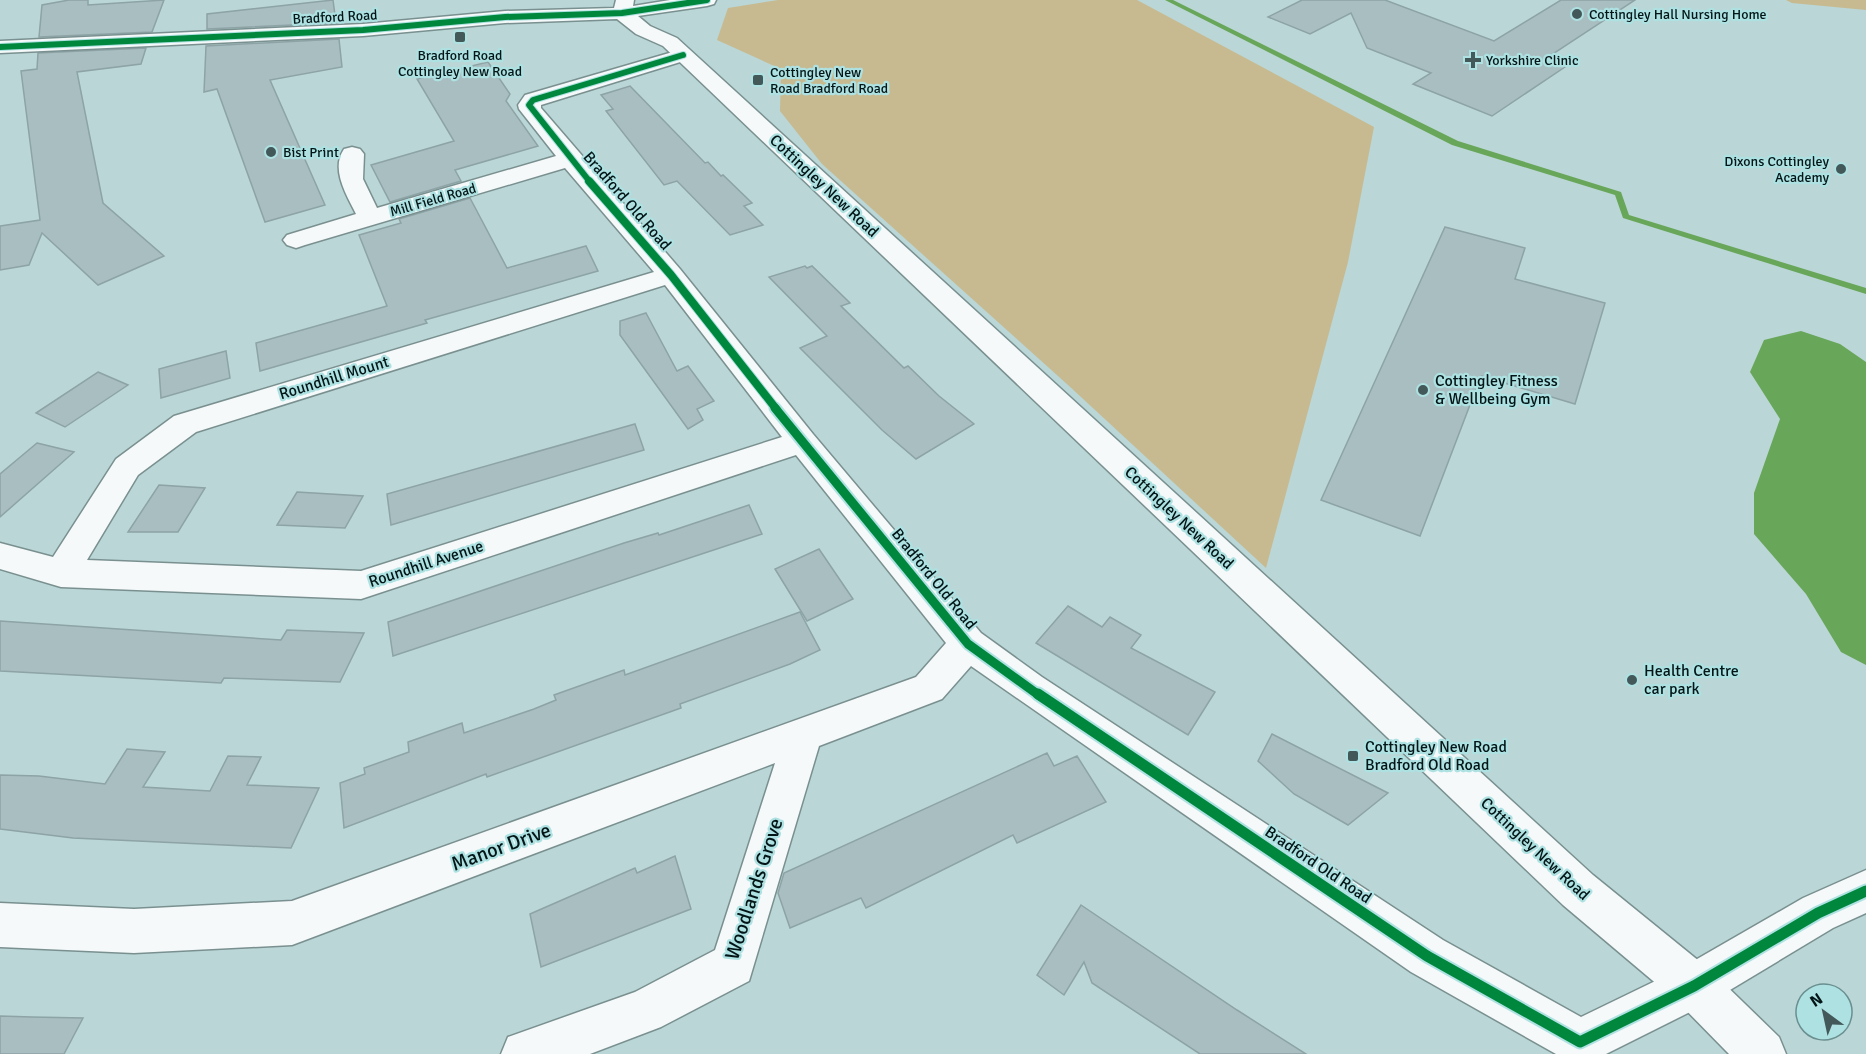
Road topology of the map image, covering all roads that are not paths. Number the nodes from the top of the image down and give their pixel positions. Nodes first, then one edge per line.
1 (707, 0) edge
2 (728, 0) edge
3 (620, 4) edge
4 (671, 25) edge
5 (0, 47) edge
6 (352, 154) dead end
7 (570, 159) junction
8 (370, 218) junction
9 (296, 240) dead end
10 (671, 275) junction
11 (802, 442) junction
12 (0, 556) edge
13 (61, 573) junction
14 (968, 644) junction
15 (803, 735) junction
16 (1866, 891) edge
17 (0, 925) edge
18 (1694, 986) junction
19 (525, 1054) edge
20 (1762, 1054) edge

1 - 4 street, Bradford Road
2 - 4 street
3 - 4 street, Bradford Road
3 - 4 street, Cottingley New Road
3 - 5 street, Bradford Road
4 - 7 street, Bradford Old Road
4 - 18 street, Cottingley New Road
6 - 8 street
7 - 8 street, Mill Field Road
7 - 10 street, Bradford Old Road
8 - 9 street, Mill Field Road
10 - 11 street, Bradford Old Road
10 - 13 street, Roundhill Mount
11 - 13 street, Roundhill Avenue
11 - 14 street, Bradford Old Road
12 - 13 street, Roundhill Avenue
14 - 15 street, Manor Drive
14 - 18 street, Bradford Old Road
15 - 17 street, Manor Drive
15 - 19 street, Woodlands Grove
16 - 18 street
18 - 20 street, Cottingley New Road

